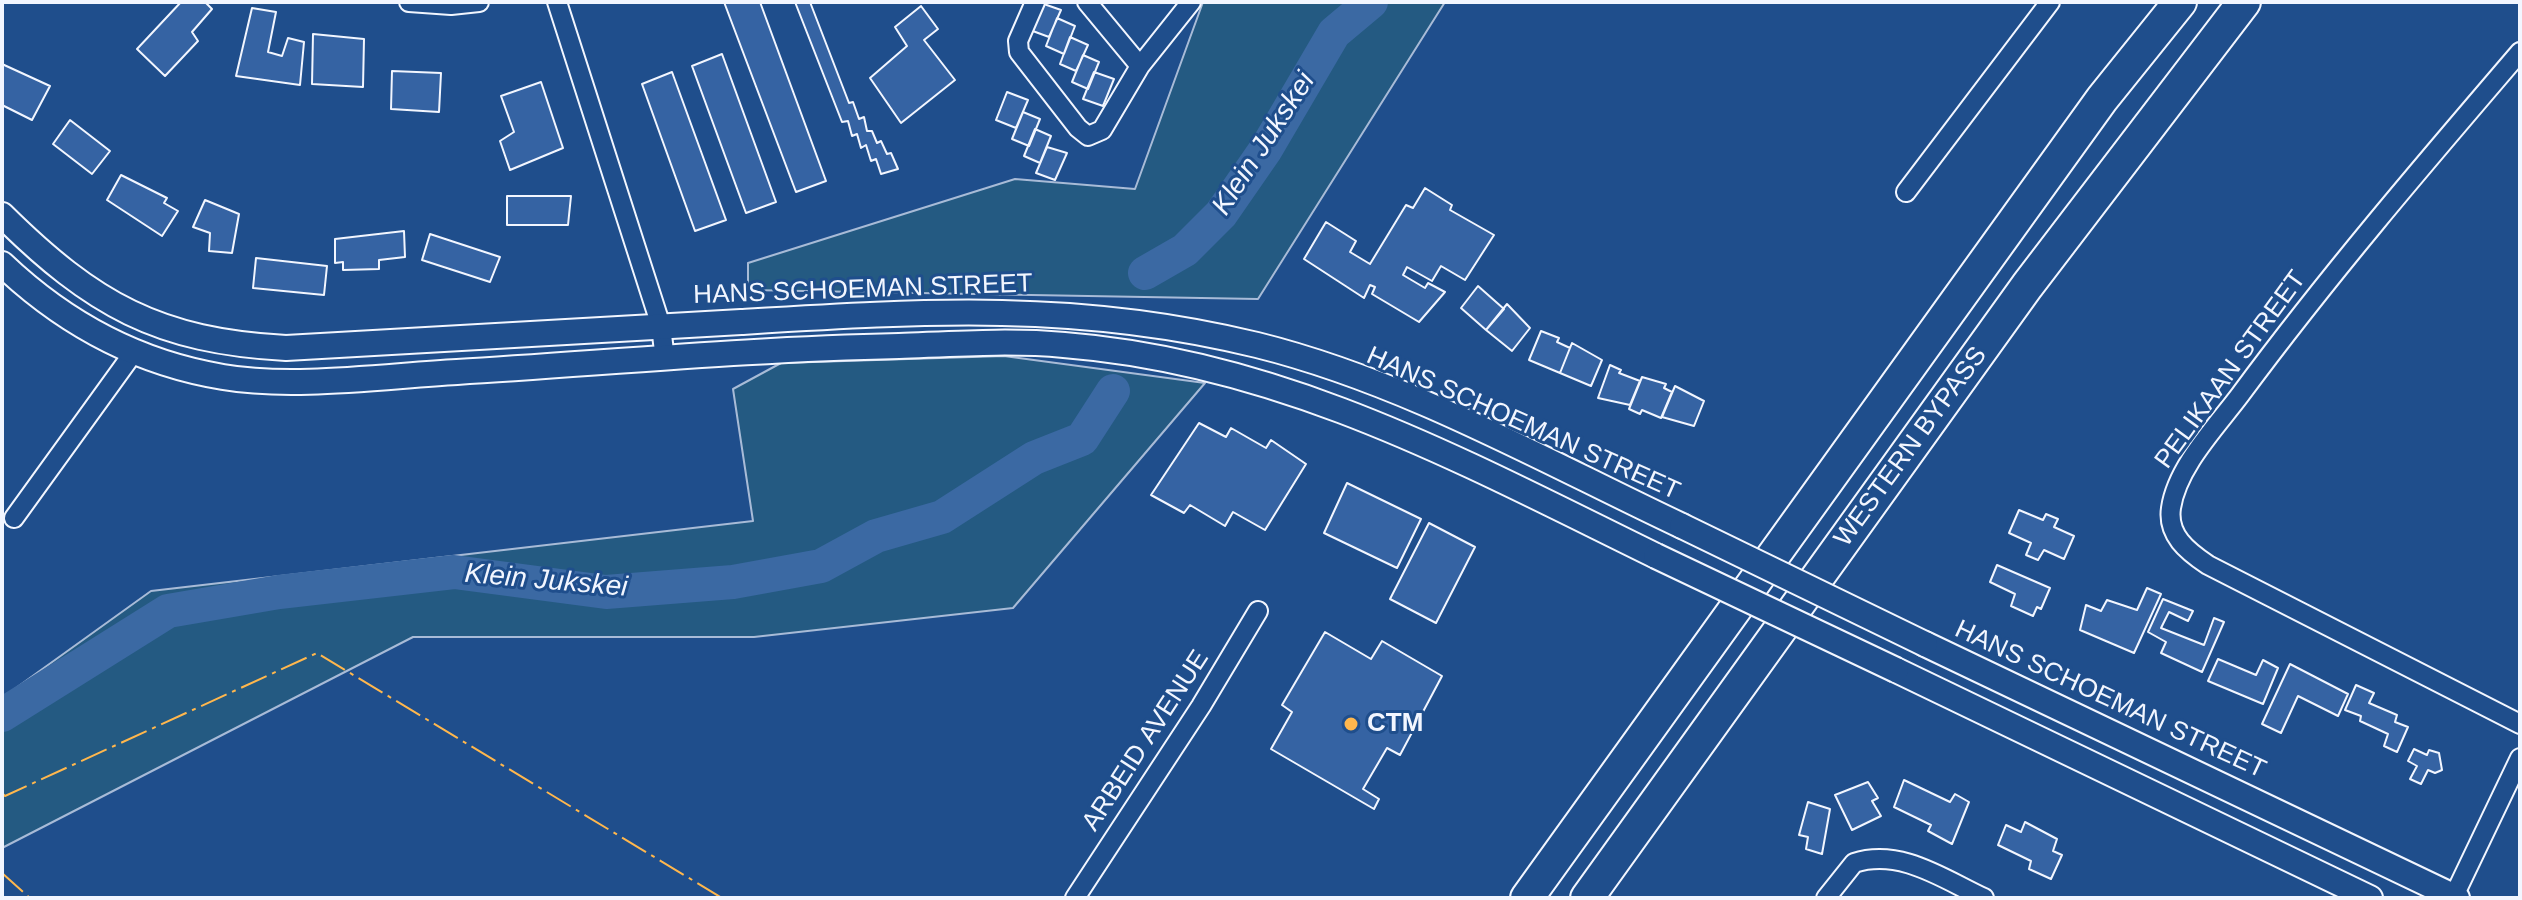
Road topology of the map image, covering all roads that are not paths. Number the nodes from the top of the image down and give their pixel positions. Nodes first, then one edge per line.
1 (409, 2) edge
2 (479, 2) edge
3 (557, 2) edge
4 (1035, 2) edge
5 (1087, 2) edge
6 (1191, 2) edge
7 (2050, 2) edge
8 (2180, 2) edge
9 (2244, 2) edge
10 (2520, 52) edge
11 (1140, 66) junction
12 (1906, 192) dead end
13 (2, 215) edge
14 (2, 264) edge
15 (661, 326) junction
16 (134, 352) junction
17 (665, 360) junction
18 (14, 518) dead end
19 (1258, 611) dead end
20 (2520, 724) edge
21 (2520, 758) edge
22 (2455, 897) edge
23 (1075, 898) edge
24 (1527, 898) edge
25 (1587, 898) edge
26 (1826, 898) edge
27 (1984, 898) edge
28 (2370, 898) edge

1 - 2 street
3 - 15 street
4 - 11 street
5 - 11 street
6 - 11 street
7 - 12 street
8 - 24 highway, WESTERN BYPASS
9 - 25 highway, WESTERN BYPASS
10 - 20 street, PELIKAAN STREET
13 - 15 main road, HANS SCHOEMAN STREET
14 - 16 main road
15 - 17 street
15 - 22 main road, HANS SCHOEMAN STREET, bridge
16 - 17 main road
16 - 18 street
17 - 28 main road, bridge
19 - 23 street, ARBEID AVENUE
21 - 22 street
26 - 27 street

